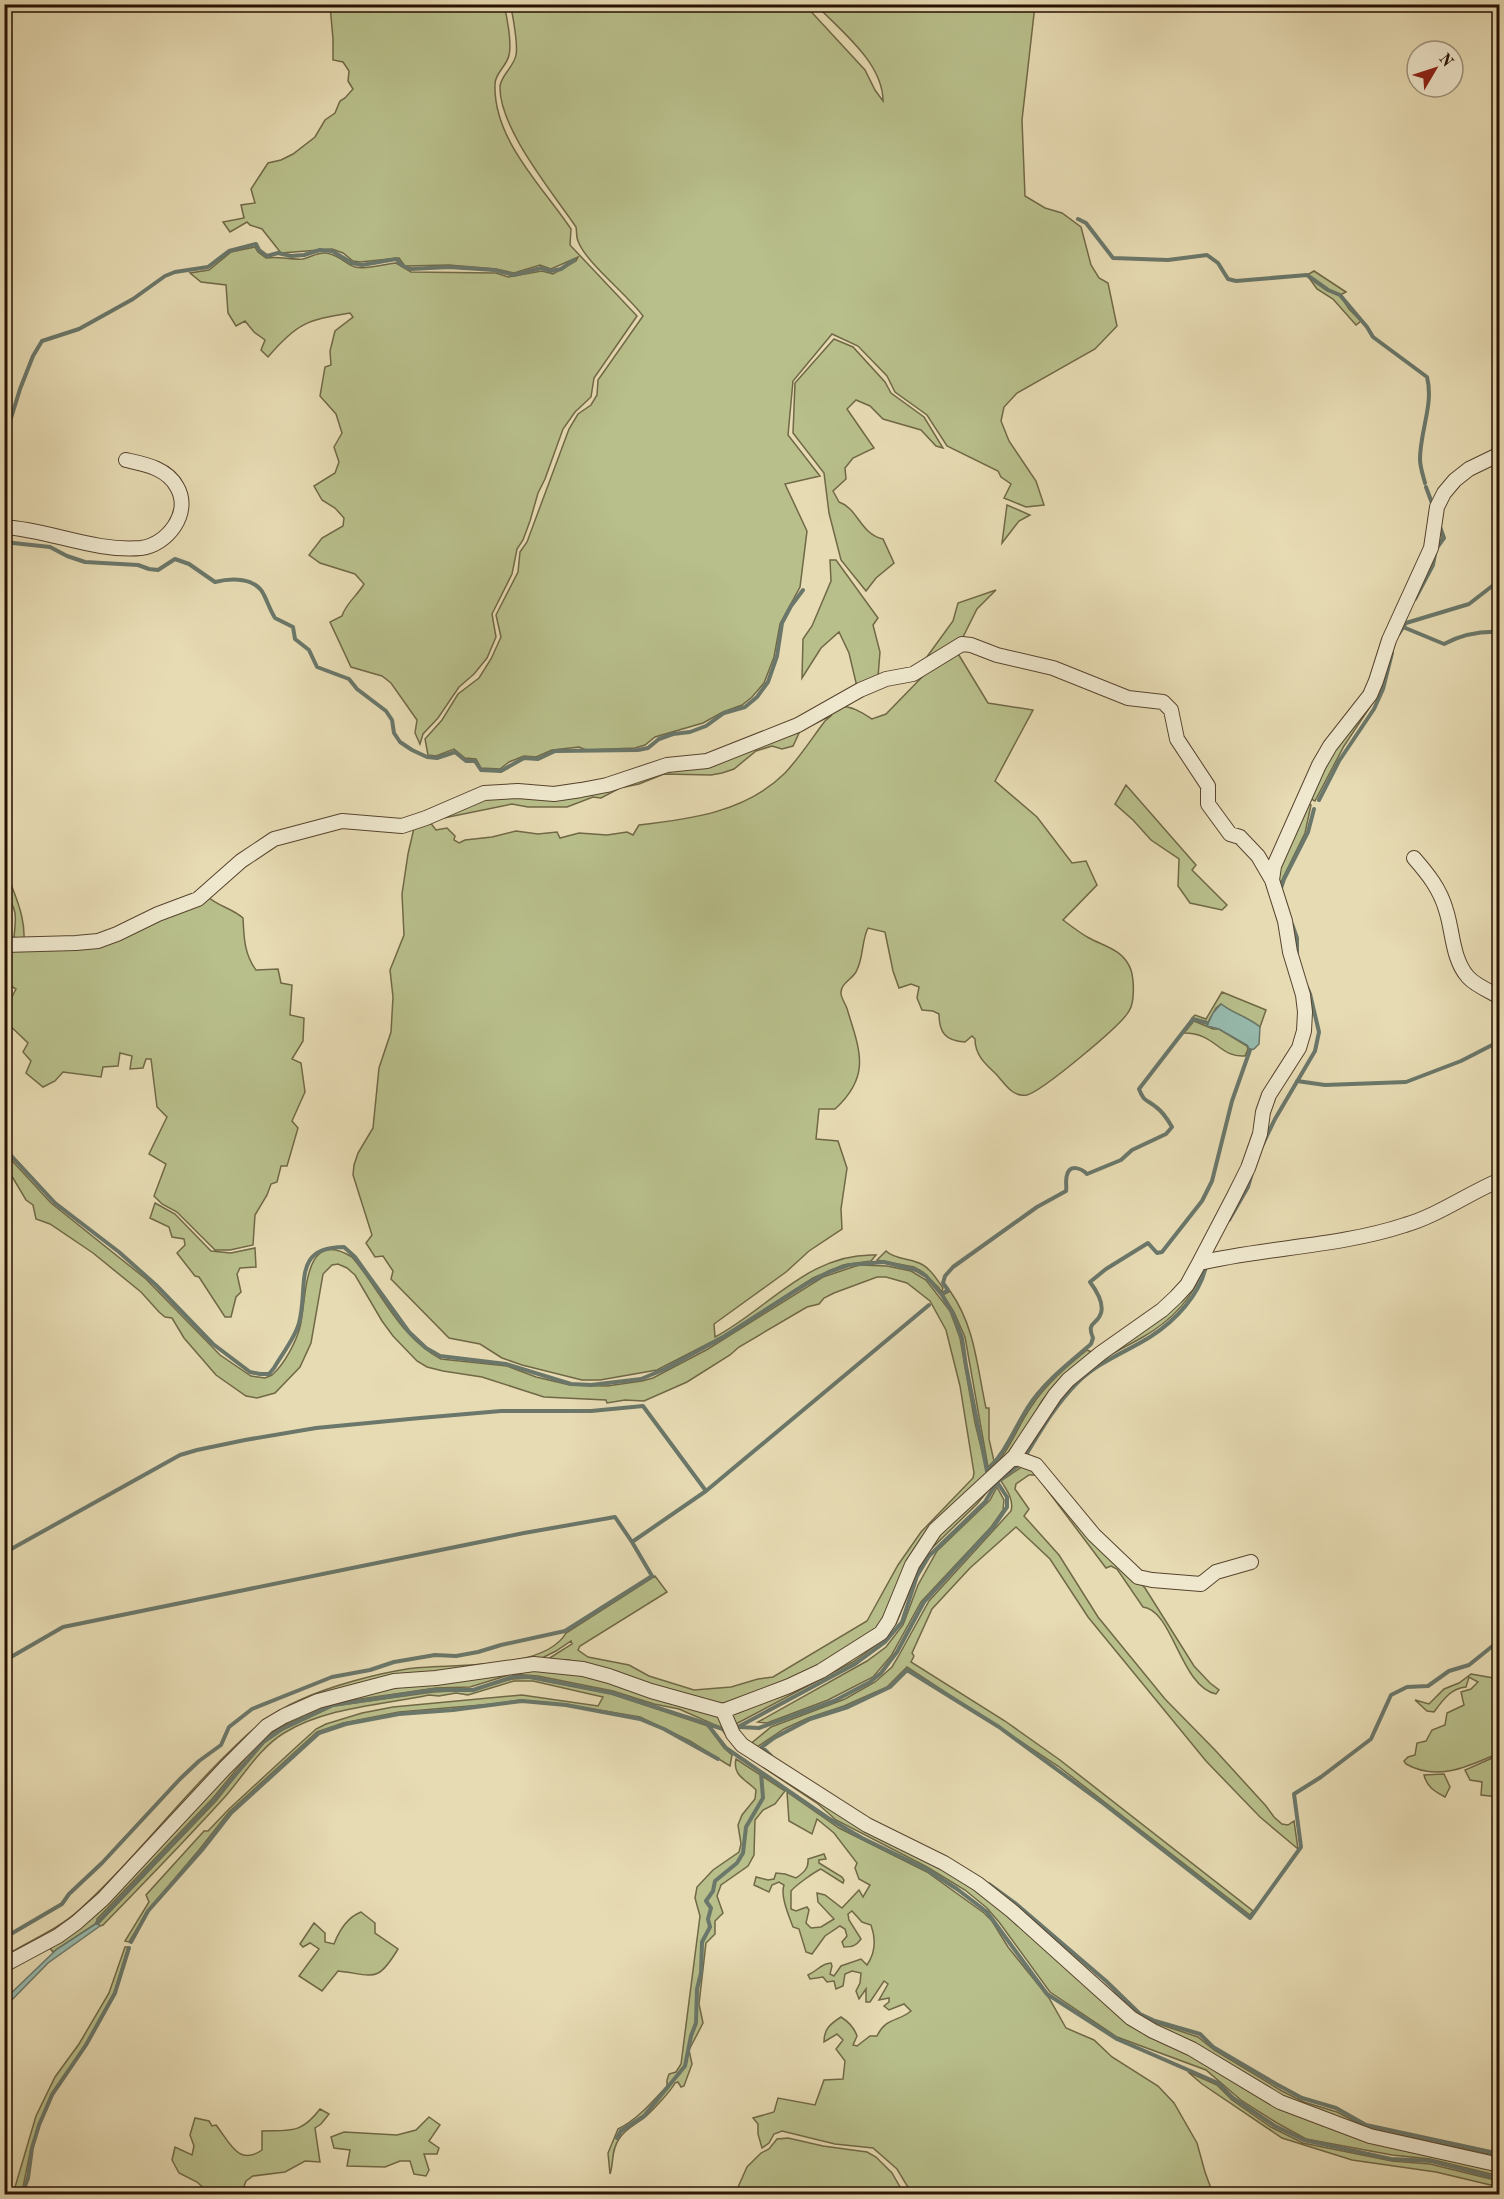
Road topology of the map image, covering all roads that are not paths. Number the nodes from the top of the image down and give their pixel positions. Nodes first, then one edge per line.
1 (1500, 454) edge
2 (126, 460) dead end
3 (4, 527) edge
4 (1414, 858) dead end
5 (1272, 880) junction
6 (4, 945) edge
7 (1500, 997) edge
8 (1500, 1180) edge
9 (1199, 1263) junction
10 (1014, 1457) junction
11 (1251, 1562) dead end
12 (723, 1711) junction
13 (4, 1965) edge
14 (1500, 2165) edge

1 - 5 street
2 - 3 street
4 - 7 street
5 - 6 street
5 - 9 street
8 - 9 street
9 - 10 street
10 - 11 street
10 - 12 street
12 - 13 street
12 - 14 street

